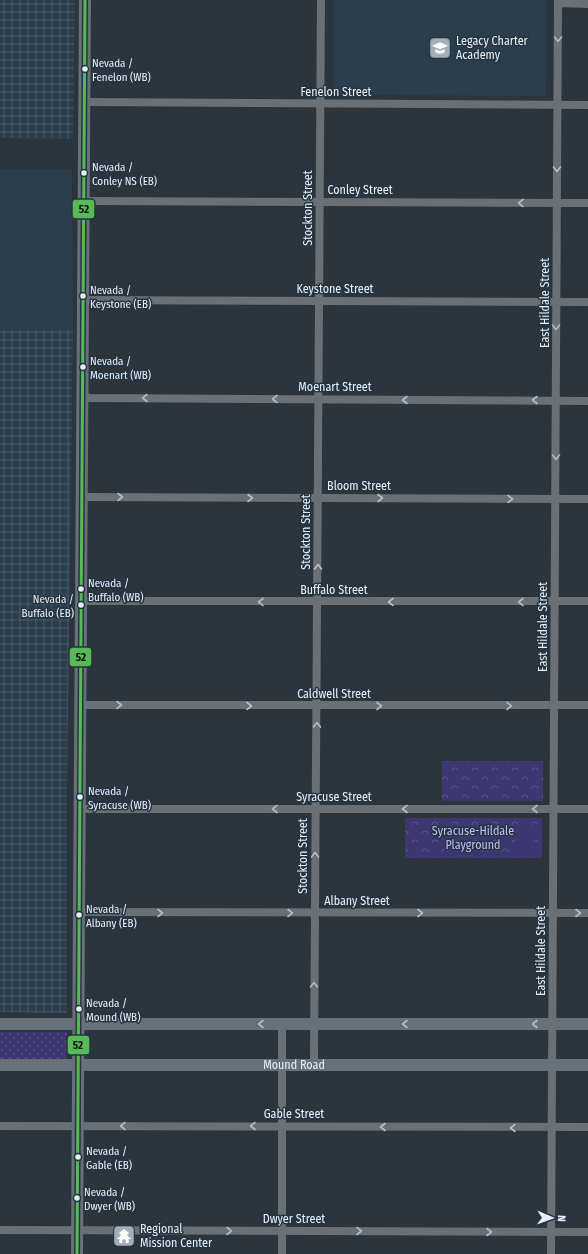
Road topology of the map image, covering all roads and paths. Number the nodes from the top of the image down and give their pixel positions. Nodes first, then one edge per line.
1 (85, 0) edge
2 (321, 0) edge
3 (558, 2) edge
4 (588, 4) edge
5 (84, 102) junction
6 (321, 103) junction
7 (557, 105) junction
8 (588, 105) edge
9 (84, 201) junction
10 (320, 202) junction
11 (557, 203) junction
12 (588, 203) edge
13 (83, 300) junction
14 (319, 301) junction
15 (556, 302) junction
16 (588, 302) edge
17 (82, 395) junction
18 (319, 399) junction
19 (556, 400) junction
20 (588, 401) edge
21 (81, 497) junction
22 (318, 498) junction
23 (556, 499) junction
24 (588, 499) edge
25 (81, 601) junction
26 (317, 602) junction
27 (555, 602) junction
28 (588, 602) edge
29 (80, 705) junction
30 (554, 705) junction
31 (588, 705) edge
32 (317, 706) junction
33 (79, 809) junction
34 (316, 809) junction
35 (554, 809) junction
36 (588, 809) edge
37 (78, 912) junction
38 (315, 913) junction
39 (553, 913) junction
40 (588, 913) edge
41 (0, 1024) edge
42 (78, 1024) junction
43 (282, 1024) junction
44 (314, 1024) junction
45 (552, 1024) junction
46 (588, 1024) edge
47 (78, 1064) junction
48 (0, 1065) edge
49 (282, 1065) junction
50 (314, 1065) junction
51 (552, 1065) junction
52 (588, 1065) edge
53 (0, 1126) edge
54 (78, 1126) junction
55 (282, 1126) junction
56 (552, 1127) junction
57 (588, 1127) edge
58 (0, 1230) edge
59 (78, 1230) junction
60 (282, 1231) junction
61 (551, 1232) junction
62 (588, 1232) edge
63 (78, 1254) edge
64 (282, 1254) edge
65 (551, 1254) edge

1 - 5 street
2 - 6 street, Stockton Street
3 - 4 street
3 -> 7 street, East Hildale Street
5 - 6 street, Fenelon Street
5 - 9 street
6 - 7 street, Fenelon Street
6 - 10 street, Stockton Street
7 - 8 street, Fenelon Street
7 -> 11 street, East Hildale Street
9 - 10 street, Conley Street
9 - 13 street
11 -> 10 street, Conley Street
10 - 14 street, Stockton Street
11 - 12 street, Conley Street
11 - 15 street, East Hildale Street
13 - 14 street, Keystone Street
13 - 17 street
14 - 15 street, Keystone Street
14 - 18 street, Stockton Street
15 - 16 street, Keystone Street
15 -> 19 street, East Hildale Street
18 -> 17 street, Moenart Street
17 - 21 street
19 -> 18 street, Moenart Street
18 - 22 street, Stockton Street
19 - 20 street, Moenart Street
19 -> 23 street, East Hildale Street
21 -> 22 street, Bloom Street
21 - 25 street
22 -> 23 street, Bloom Street
26 -> 22 street, Stockton Street
23 - 24 street, Bloom Street
23 - 27 street, East Hildale Street
26 -> 25 street, Buffalo Street
25 - 29 street
27 -> 26 street, Buffalo Street
26 - 32 street, Stockton Street
27 - 28 street, Buffalo Street
27 - 30 street, East Hildale Street
29 -> 32 street, Caldwell Street
29 - 33 street
30 - 31 street, Caldwell Street
32 -> 30 street, Caldwell Street
30 - 35 street, East Hildale Street
34 -> 32 street, Stockton Street
34 -> 33 street, Syracuse Street
33 - 37 street
35 -> 34 street, Syracuse Street
38 -> 34 street, Stockton Street
35 - 36 street, Syracuse Street
35 - 39 street, East Hildale Street
37 -> 38 street, Albany Street
37 - 42 street
38 -> 39 street, Albany Street
44 -> 38 street, Stockton Street
39 -> 40 street, Albany Street
39 - 45 street, East Hildale Street
41 - 42 street
43 -> 42 street
42 - 47 street
43 - 44 street
43 - 49 street
45 -> 44 street
44 - 50 street, Stockton Street
45 - 46 street
45 - 51 street, East Hildale Street
47 - 48 street, Mound Road
47 - 49 street, Mound Road
47 - 54 street
49 - 50 street, Mound Road
49 - 55 street
50 - 51 street, Mound Road
51 - 52 street, Mound Road
51 - 56 street, East Hildale Street
53 - 54 street, Gable Street
55 -> 54 street, Gable Street
54 - 59 street
56 -> 55 street, Gable Street
55 - 60 street
56 - 57 street, Gable Street
56 - 61 street, East Hildale Street
58 - 59 street, Dwyer Street
59 -> 60 street, Dwyer Street
59 - 63 street
60 -> 61 street, Dwyer Street
60 - 64 street
61 - 62 street, Dwyer Street
61 - 65 street, East Hildale Street

